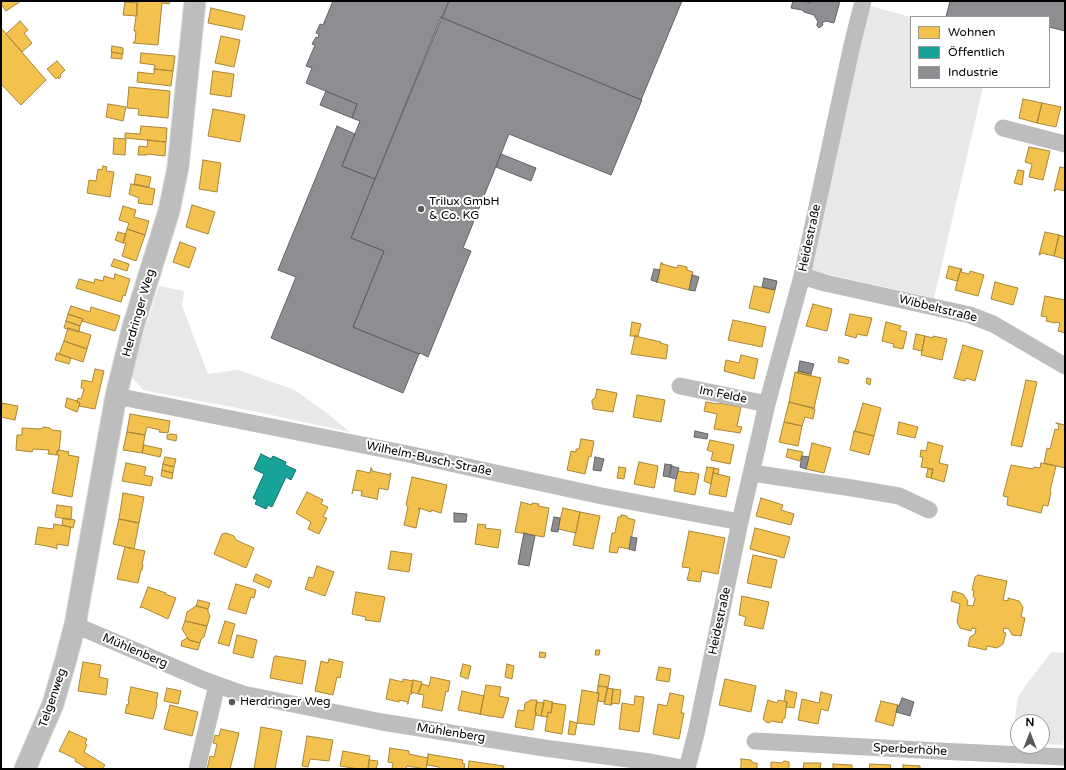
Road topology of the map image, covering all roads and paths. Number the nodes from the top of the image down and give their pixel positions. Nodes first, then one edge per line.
1 (195, 1) edge
2 (862, 1) edge
3 (1003, 128) dead end
4 (1065, 144) edge
5 (802, 276) junction
6 (1065, 366) edge
7 (680, 386) dead end
8 (116, 396) junction
9 (768, 404) junction
10 (752, 474) junction
11 (929, 510) dead end
12 (740, 522) junction
13 (75, 625) junction
14 (217, 685) junction
15 (754, 741) dead end
16 (1065, 758) edge
17 (25, 769) edge
18 (197, 769) edge
19 (687, 769) edge

1 - 8 main road, Herdringer Weg
2 - 5 street, Heidestraße
3 - 4 street
5 - 6 street, Wibbeltstraße
5 - 9 street, Heidestraße
7 - 9 street, Im Felde
8 - 12 street, Wilhelm-Busch-Straße
8 - 13 main road, Herdringer Weg
9 - 10 street, Heidestraße
10 - 11 street
10 - 12 street, Heidestraße
12 - 19 street, Heidestraße
13 - 14 street, Mühlenberg
13 - 17 main road, Telgenweg
14 - 18 street
14 - 19 street, Mühlenberg
15 - 16 street, Sperberhöhe

